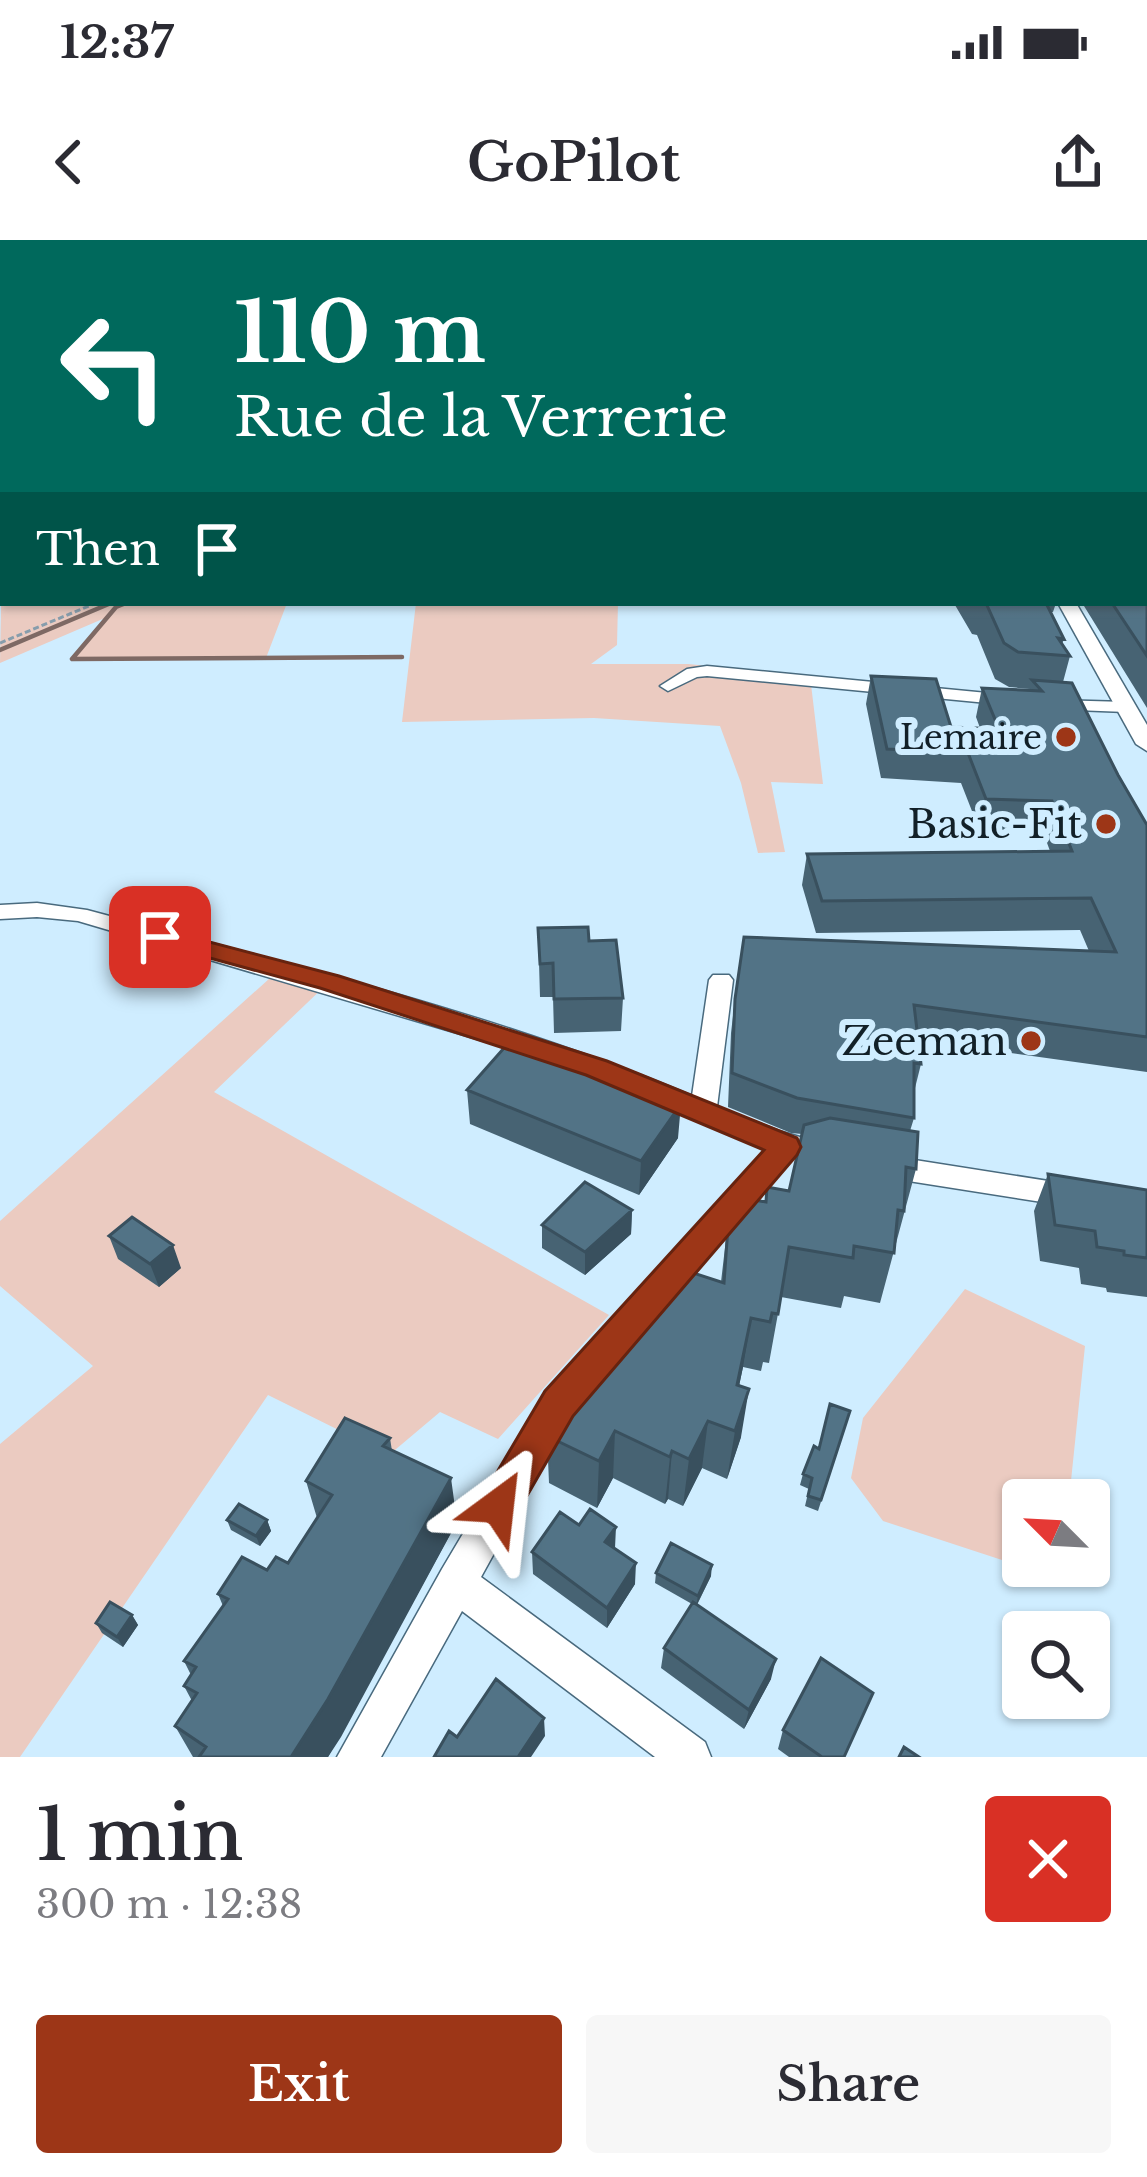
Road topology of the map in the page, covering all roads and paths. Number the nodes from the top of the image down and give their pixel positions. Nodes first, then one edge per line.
1 (89, 606) edge
2 (1069, 606) edge
3 (0, 643) edge
4 (668, 686) dead end
5 (1126, 707) junction
6 (1147, 743) edge
7 (0, 912) edge
8 (721, 980) dead end
9 (703, 1110) junction
10 (786, 1147) junction
11 (1104, 1201) edge
12 (455, 1582) junction
13 (358, 1757) edge
14 (690, 1757) edge

1 - 3 path
2 - 5 main road
4 - 5 street
5 - 6 main road
7 - 9 street
8 - 9 street
9 - 10 street
10 - 11 street
10 - 12 street
12 - 13 street
12 - 14 street

